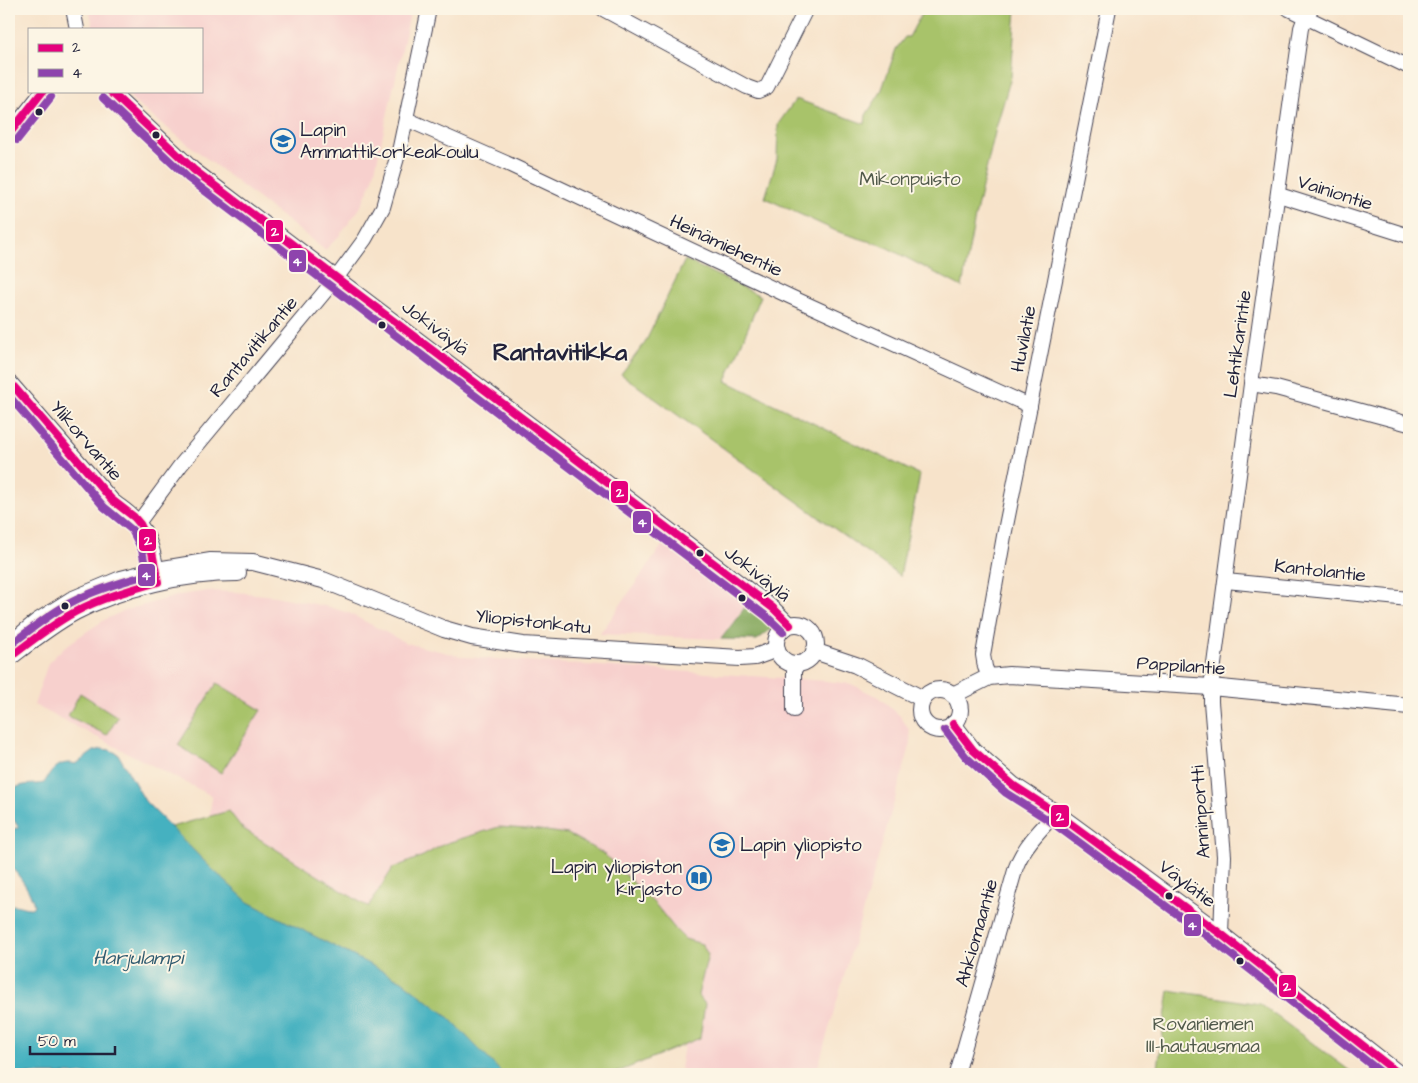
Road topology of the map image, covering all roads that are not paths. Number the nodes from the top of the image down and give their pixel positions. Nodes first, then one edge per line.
1 (73, 9) edge
2 (429, 9) edge
3 (603, 9) edge
4 (806, 9) edge
5 (1109, 9) edge
6 (1290, 9) edge
7 (1308, 13) edge
8 (77, 28) edge
9 (1409, 67) edge
10 (42, 92) edge
11 (111, 92) edge
12 (406, 119) junction
13 (9, 134) edge
14 (1279, 195) junction
15 (1409, 236) edge
16 (337, 277) junction
17 (9, 381) edge
18 (1251, 384) junction
19 (1030, 406) junction
20 (1409, 424) edge
21 (138, 523) junction
22 (158, 576) junction
23 (1226, 581) junction
24 (1409, 599) edge
25 (790, 625) junction
26 (9, 645) edge
27 (777, 649) junction
28 (814, 651) junction
29 (9, 658) edge
30 (794, 664) junction
31 (989, 677) junction
32 (1211, 687) junction
33 (953, 695) junction
34 (923, 699) junction
35 (1409, 706) edge
36 (794, 710) dead end
37 (953, 724) junction
38 (1056, 814) junction
39 (1221, 934) junction
40 (1381, 1068) edge
41 (957, 1074) edge
42 (1399, 1074) edge

1 - 8 street
2 - 12 street, Rantavitikantie
3 - 4 street
5 - 19 street, Huvilatie
6 - 7 street
7 - 9 street
7 - 14 street, Lehtikarintie
10 - 13 street
11 - 16 street, Jokiväylä
12 - 16 street, Rantavitikantie
12 - 19 street, Heinämiehentie
14 - 15 street, Vainiontie
14 - 18 street, Lehtikarintie
16 - 21 street, Rantavitikantie
16 - 25 street, Jokiväylä
17 - 21 street, Ylikorvantie
18 - 20 street
18 - 23 street, Lehtikarintie
19 - 31 street, Huvilatie
21 - 22 street
22 - 26 street, Yliopistonkatu
22 - 27 street, Yliopistonkatu
22 - 29 street, Yliopistonkatu
23 - 24 street, Kantolantie
23 - 32 street, Lehtikarintie
25 - 27 street
25 - 28 street
27 - 30 street
28 - 30 street
28 - 34 street
30 - 36 street
31 - 32 street, Pappilantie
31 - 33 street, Pappilantie
32 - 35 street, Pappilantie
32 - 39 street, Anninportti
33 - 34 street
33 - 37 street
34 - 37 street
37 - 38 street, Väylätie
38 - 39 street, Väylätie
38 - 41 street, Ahkiomaantie
39 - 40 street, Väylätie
40 - 42 street, Väylätie

